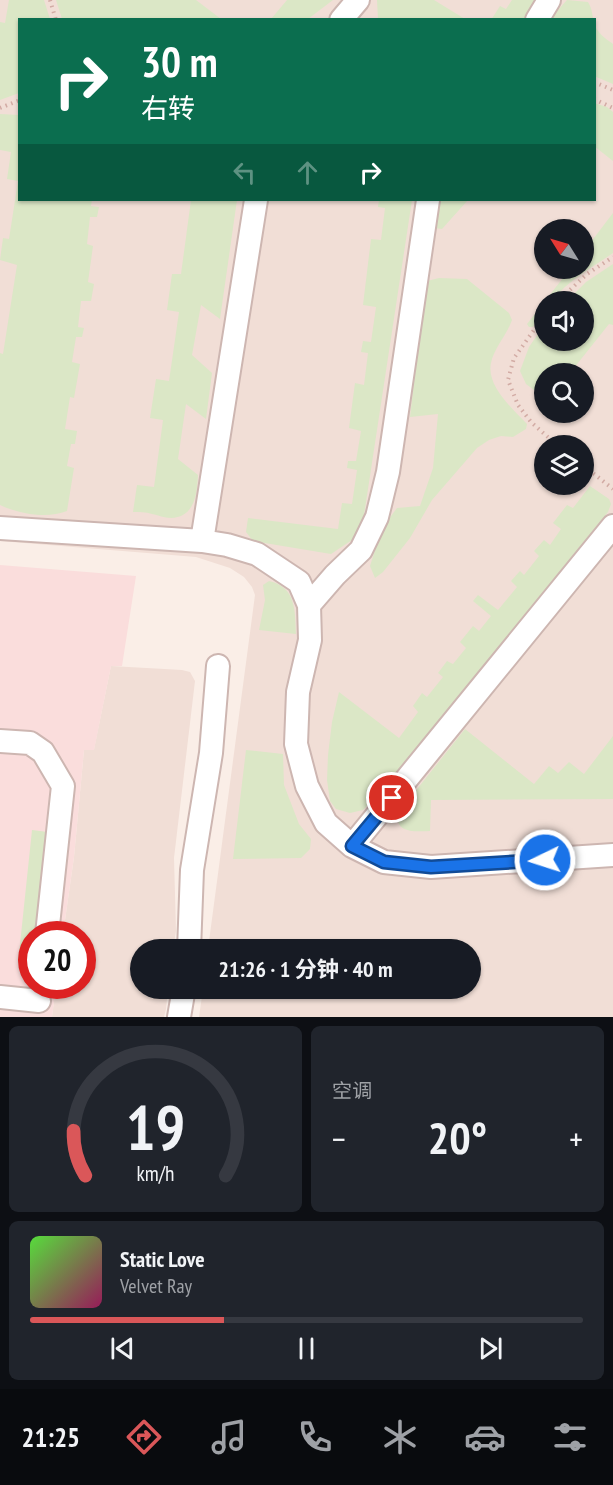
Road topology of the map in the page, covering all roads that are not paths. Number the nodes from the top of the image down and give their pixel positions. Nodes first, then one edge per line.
1 (358, 0) edge
2 (549, 0) edge
3 (343, 18) edge
4 (538, 18) edge
5 (256, 201) edge
6 (428, 201) edge
7 (613, 526) edge
8 (0, 528) edge
9 (202, 541) junction
10 (309, 605) junction
11 (219, 666) dead end
12 (0, 741) edge
13 (352, 846) junction
14 (613, 855) edge
15 (48, 921) edge
16 (189, 939) edge
17 (0, 997) edge
18 (182, 999) edge
19 (39, 1001) edge
20 (179, 1017) edge

1 - 3 lane
2 - 4 lane
5 - 9 lane
6 - 10 lane
7 - 13 lane
8 - 9 lane
9 - 10 lane
10 - 13 lane
11 - 16 lane
12 - 15 lane
13 - 14 lane
17 - 19 lane
18 - 20 lane

